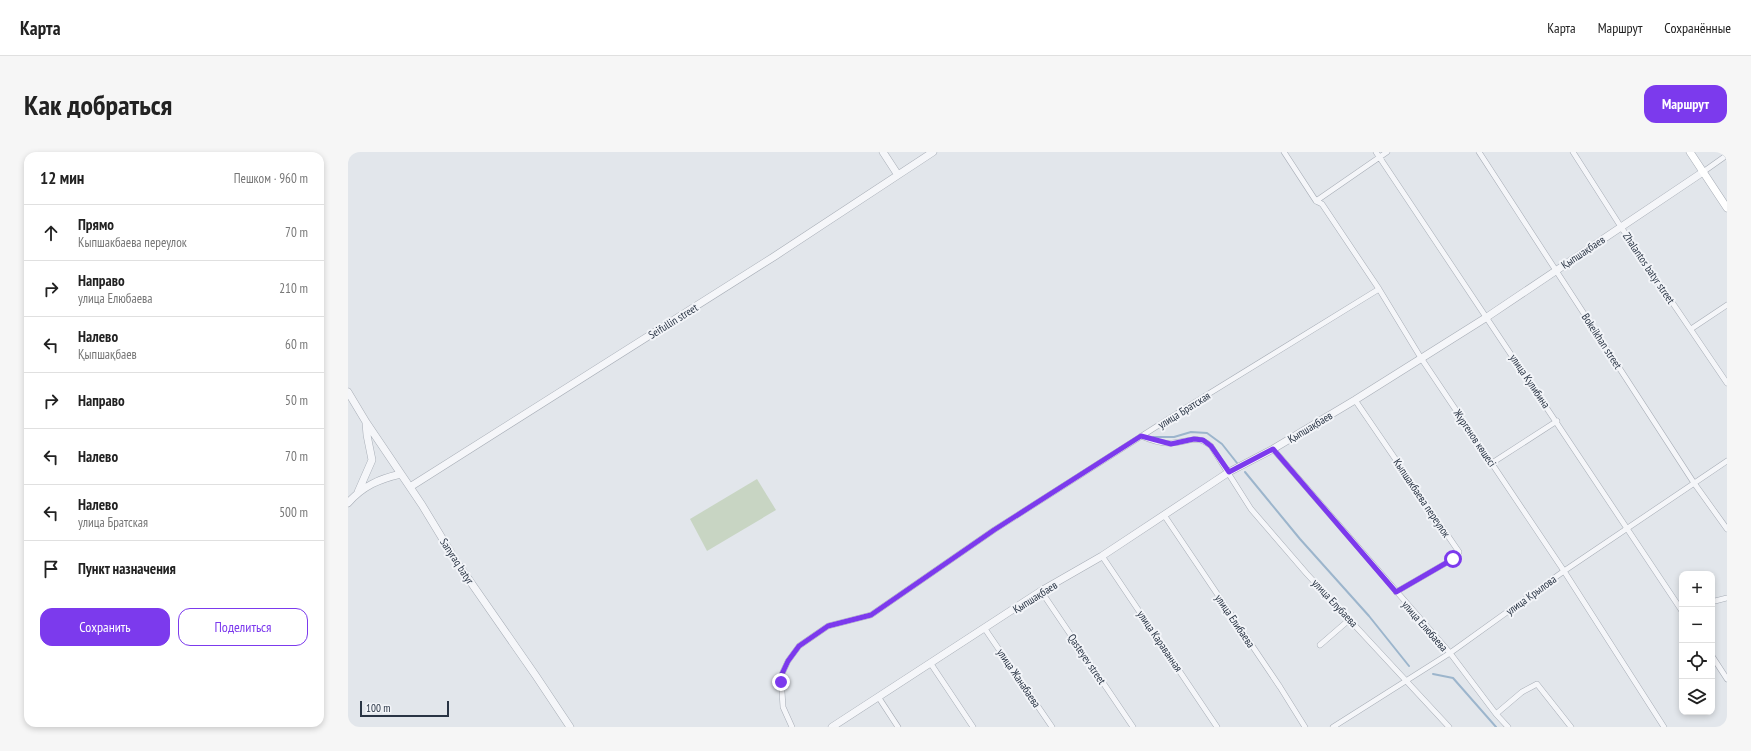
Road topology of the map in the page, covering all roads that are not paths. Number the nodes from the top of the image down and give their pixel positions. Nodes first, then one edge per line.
1 (883, 152) edge
2 (933, 152) edge
3 (1284, 152) edge
4 (1387, 152) edge
5 (1479, 152) edge
6 (1573, 152) edge
7 (1690, 152) edge
8 (1378, 154) edge
9 (1727, 156) edge
10 (1703, 172) junction
11 (898, 175) junction
12 (1316, 200) junction
13 (1727, 208) edge
14 (1621, 227) junction
15 (1557, 270) junction
16 (1380, 289) junction
17 (1727, 304) edge
18 (1487, 317) junction
19 (1691, 329) junction
20 (1421, 358) junction
21 (1727, 383) edge
22 (348, 392) edge
23 (1355, 400) junction
24 (1557, 421) junction
25 (366, 422) junction
26 (1141, 436) junction
27 (1273, 449) junction
28 (1727, 461) edge
29 (1492, 463) junction
30 (1229, 472) junction
31 (401, 474) junction
32 (1694, 483) junction
33 (410, 486) junction
34 (358, 492) junction
35 (348, 503) edge
36 (1164, 515) junction
37 (1628, 528) junction
38 (1727, 529) edge
39 (1102, 556) junction
40 (1564, 571) junction
41 (1042, 591) junction
42 (1396, 592) junction
43 (1727, 598) edge
44 (1715, 601) dead end
45 (1679, 607) edge
46 (1350, 619) junction
47 (985, 629) junction
48 (1320, 645) dead end
49 (1450, 653) junction
50 (1715, 661) edge
51 (931, 664) junction
52 (1727, 679) edge
53 (1407, 680) junction
54 (879, 698) junction
55 (1496, 714) junction
56 (570, 727) edge
57 (792, 727) edge
58 (832, 727) edge
59 (898, 727) edge
60 (973, 727) edge
61 (1052, 727) edge
62 (1133, 727) edge
63 (1217, 727) edge
64 (1304, 727) edge
65 (1333, 727) edge
66 (1449, 727) edge
67 (1508, 727) edge
68 (1571, 727) edge
69 (1664, 727) edge

1 - 11 street
2 - 11 street, Seifullin street
3 - 12 street, Жүргенов көшесі
4 - 8 street
5 - 15 street, Bokeikhan street
6 - 14 street, Zhalantos batyr street
7 - 10 main road
8 - 12 street
8 - 18 street, улица Кулибина
9 - 10 street
10 - 13 main road
10 - 14 street, Қыпшақбаев
11 - 33 street, Seifullin street
12 - 16 street, Жүргенов көшесі
14 - 15 street, Қыпшақбаев
14 - 19 street, Zhalantos batyr street
15 - 18 street, Қыпшақбаев
15 - 32 street, Bokeikhan street
16 - 20 street, Жүргенов көшесі
16 - 26 street, улица Братская
17 - 19 street
18 - 20 street, Қыпшақбаев
18 - 24 street, улица Кулибина
19 - 21 street, Zhalantos batyr street
20 - 23 street, Қыпшақбаев
20 - 29 street, Жүргенов көшесі
22 - 25 street, Sanyraq batyr
23 - 27 street, Қыпшақбаев
23 - 42 street, Кыпшакбаева переулок
24 - 29 street
24 - 37 street, улица Кулибина
25 - 31 street, Sanyraq batyr
25 - 34 street
26 - 30 street, улица Елубаева
26 - 57 street, улица Братская
27 - 30 street, Қыпшақбаев
27 - 42 street, улица Елюбаева
28 - 32 street, улица Крылова
29 - 40 street, Жүргенов көшесі
30 - 36 street, Қыпшақбаев
30 - 46 street, улица Елубаева
31 - 33 street, Sanyraq batyr
31 - 34 street
32 - 37 street, улица Крылова
32 - 38 street, Bokeikhan street
33 - 56 street, Sanyraq batyr
34 - 35 street
36 - 39 street, Қыпшақбаев
36 - 64 street, улица Елибаева
37 - 40 street, улица Крылова
37 - 45 street, улица Кулибина
39 - 41 street, Қыпшақбаев
39 - 63 street, улица Караванная
40 - 49 street, улица Крылова
40 - 69 street, Жүргенов көшесі
41 - 47 street, Қыпшақбаев
41 - 62 street, Qasteyev street
42 - 49 street, улица Елюбаева
43 - 44 street
46 - 48 street
46 - 53 street, улица Елубаева
47 - 51 street, Қыпшақбаев
47 - 61 street, улица Жанабаева
49 - 53 street, улица Крылова
49 - 55 street, улица Елюбаева
50 - 52 street
51 - 54 street, Қыпшақбаев
51 - 60 street
53 - 65 street, улица Крылова
53 - 66 street, улица Елубаева
54 - 58 street, Қыпшақбаев
54 - 59 street
55 - 67 street, улица Елюбаева
55 - 68 street

